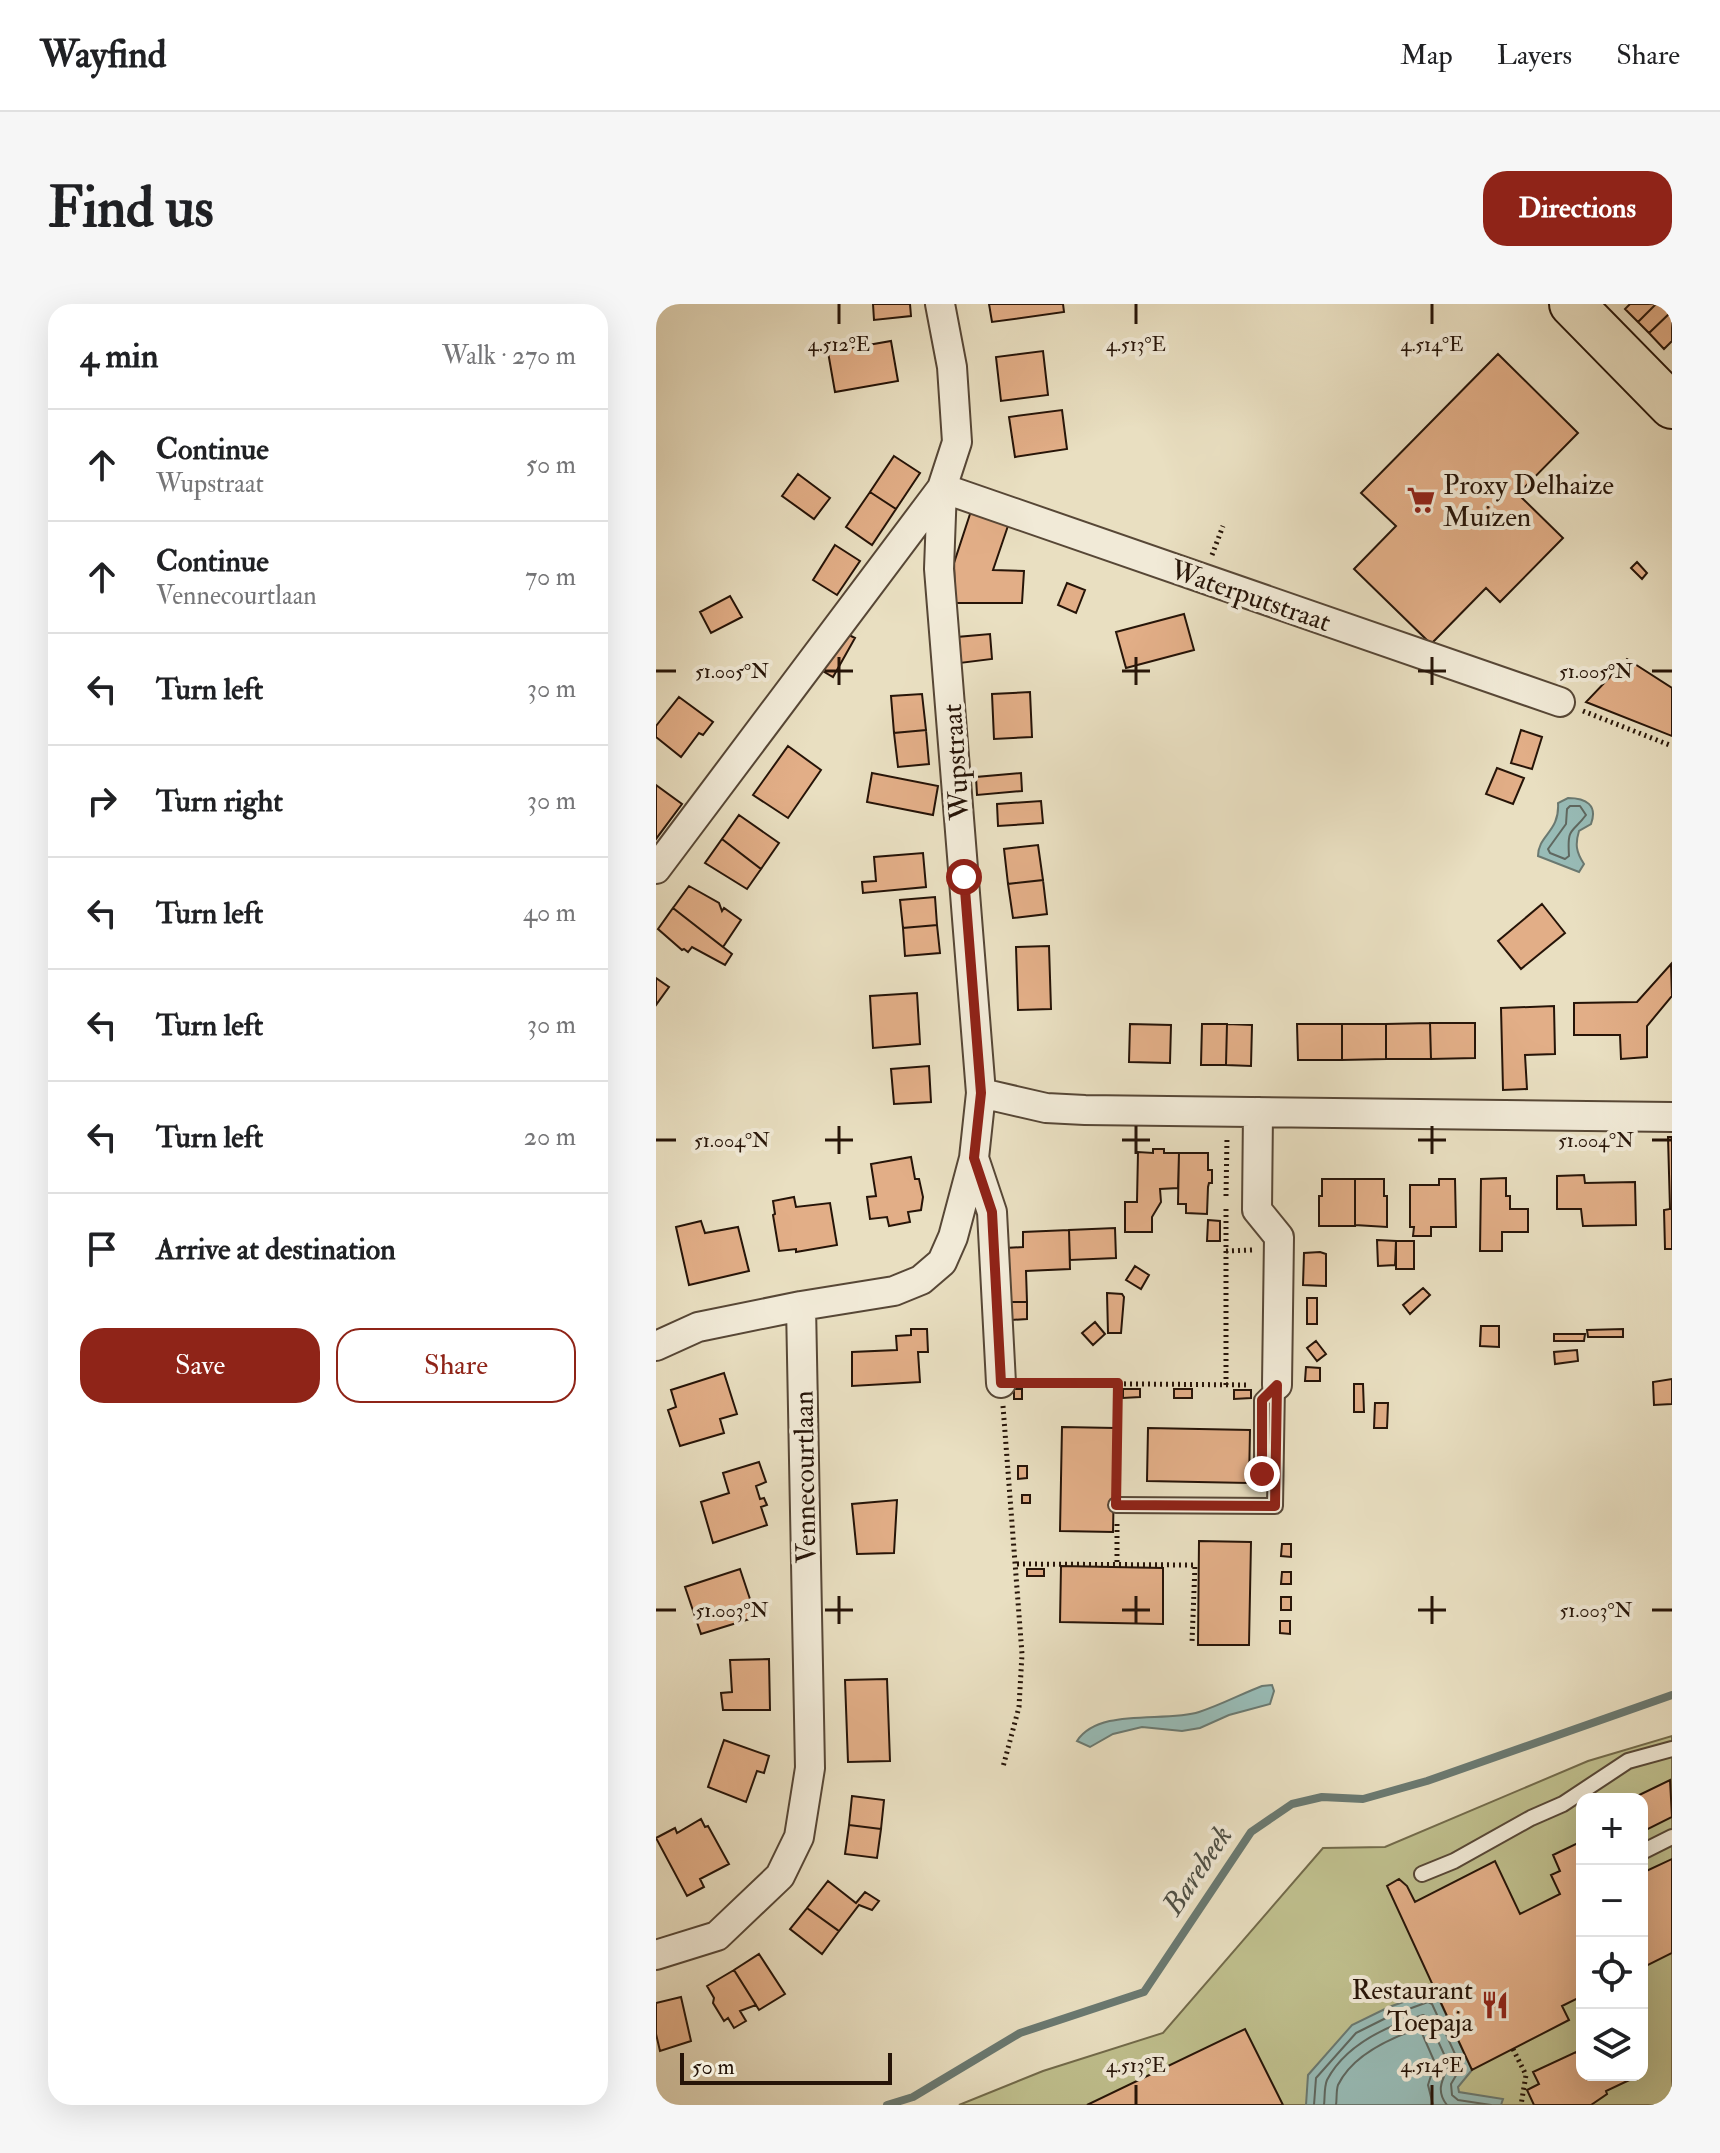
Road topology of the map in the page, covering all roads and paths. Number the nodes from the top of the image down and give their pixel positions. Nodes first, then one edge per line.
1 (940, 304) edge
2 (1572, 304) edge
3 (1672, 406) edge
4 (942, 488) junction
5 (1560, 702) joint
6 (1672, 746) edge
7 (656, 869) edge
8 (981, 1093) junction
9 (1227, 1112) junction
10 (1258, 1112) junction
11 (1672, 1117) edge
12 (974, 1158) junction
13 (801, 1306) junction
14 (656, 1346) edge
15 (1001, 1383) junction
16 (1118, 1383) junction
17 (1277, 1385) junction
18 (1262, 1474) dead end
19 (1116, 1505) junction
20 (1117, 1563) junction
21 (1017, 1564) junction
22 (1192, 1642) dead end
23 (1672, 1749) edge
24 (1003, 1767) dead end
25 (1672, 1837) edge
26 (1648, 1849) edge
27 (1422, 1874) dead end
28 (656, 1955) edge
29 (1513, 2049) dead end
30 (1521, 2105) edge

1 - 4 street
2 - 3 main road
4 - 5 street, Waterputstraat
4 - 7 street
4 - 8 street, Wupstraat
5 - 6 path
8 - 9 street
8 - 12 street
9 - 10 street
9 - 16 path
10 - 11 street
10 - 17 street
12 - 13 street
12 - 15 street
13 - 14 street
13 - 28 street, Vennecourtlaan
15 - 16 path
15 - 21 path
16 - 19 path
17 - 18 lane
17 - 19 lane
19 - 20 path
20 - 21 path
20 - 22 path
21 - 24 path
23 - 27 lane
25 - 26 lane
29 - 30 path

